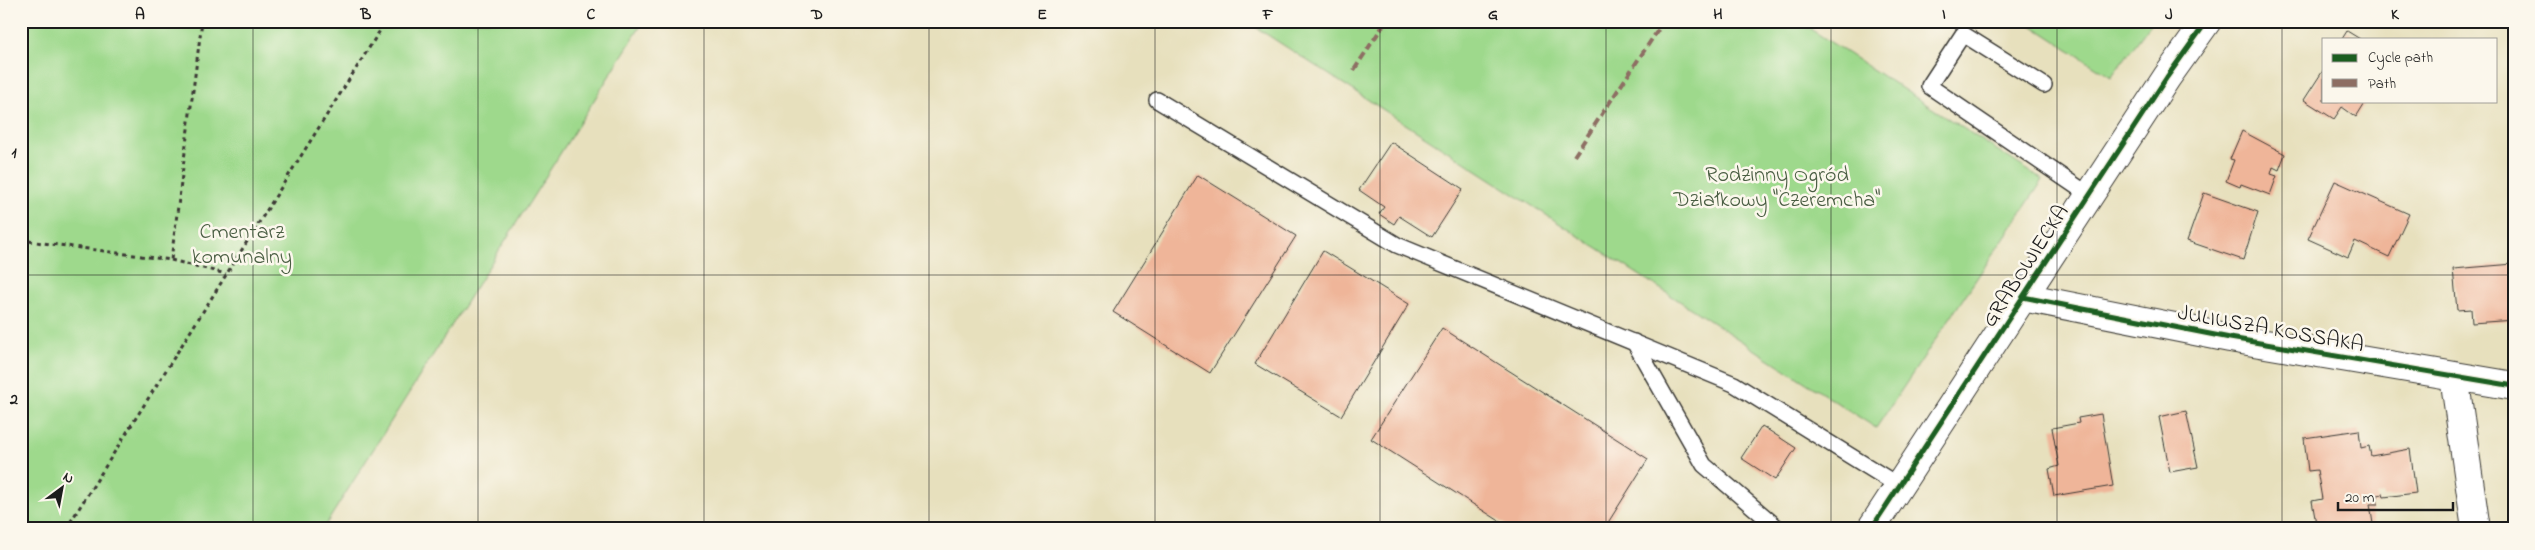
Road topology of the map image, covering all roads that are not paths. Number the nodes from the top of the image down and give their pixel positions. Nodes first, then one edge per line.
1 (2206, 21) edge
2 (2044, 84) dead end
3 (1157, 100) dead end
4 (2089, 195) junction
5 (2023, 297) junction
6 (1634, 342) junction
7 (2454, 376) junction
8 (2514, 386) edge
9 (1899, 486) junction
10 (1779, 529) edge
11 (1871, 529) edge
12 (2476, 529) edge

1 - 4 street, GRABOWIECKA
2 - 4 lane
3 - 6 lane
4 - 5 street, GRABOWIECKA
5 - 7 street, JULIUSZA KOSSAKA
5 - 9 street, GRABOWIECKA
6 - 9 lane
6 - 10 lane
7 - 8 street, JULIUSZA KOSSAKA
7 - 12 street
9 - 11 street, GRABOWIECKA

